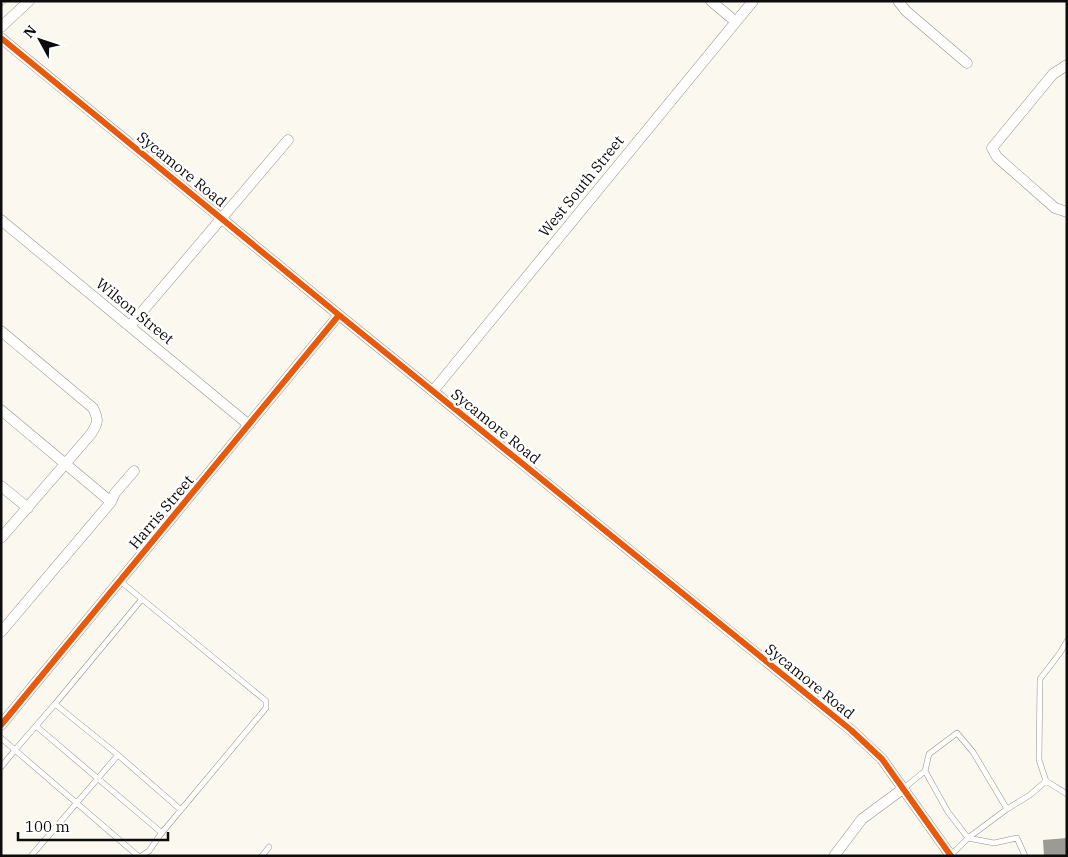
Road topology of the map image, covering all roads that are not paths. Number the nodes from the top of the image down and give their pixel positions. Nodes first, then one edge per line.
1 (30, 1) edge
2 (711, 1) edge
3 (753, 1) edge
4 (898, 1) edge
5 (736, 22) junction
6 (1, 27) edge
7 (1, 38) edge
8 (967, 63) dead end
9 (1067, 66) edge
10 (288, 140) dead end
11 (1067, 212) edge
12 (221, 217) junction
13 (1, 220) edge
14 (339, 316) junction
15 (130, 326) junction
16 (1, 331) edge
17 (433, 391) junction
18 (1, 410) edge
19 (249, 425) junction
20 (66, 463) junction
21 (134, 471) dead end
22 (1, 486) edge
23 (111, 502) junction
24 (28, 508) junction
25 (1, 538) edge
26 (120, 581) junction
27 (142, 600) junction
28 (1, 632) edge
29 (1067, 641) edge
30 (56, 704) junction
31 (1, 725) edge
32 (36, 726) junction
33 (1, 738) edge
34 (15, 750) junction
35 (118, 755) junction
36 (1, 767) edge
37 (924, 771) junction
38 (97, 779) junction
39 (1046, 781) junction
40 (904, 788) junction
41 (1067, 794) edge
42 (77, 802) junction
43 (1007, 809) junction
44 (181, 810) junction
45 (162, 833) junction
46 (968, 838) junction
47 (269, 848) dead end
48 (31, 856) edge
49 (140, 856) edge
50 (262, 856) edge
51 (834, 856) edge
52 (951, 856) edge
53 (1024, 856) edge

1 - 6 street
2 - 5 street
3 - 5 street, West South Street
4 - 8 street
5 - 17 street, West South Street
7 - 12 street, Sycamore Road
9 - 11 street
10 - 12 street
12 - 14 street, Sycamore Road
12 - 15 street
13 - 15 street, Wilson Street
14 - 17 street, Sycamore Road
14 - 19 street, Harris Street
15 - 19 street, Wilson Street
16 - 20 street
17 - 40 street, Sycamore Road
18 - 20 street
19 - 26 street, Harris Street
20 - 23 street
20 - 24 street
21 - 23 street
22 - 24 street
23 - 28 street
24 - 25 street
26 - 27 lane
26 - 31 street, Harris Street
27 - 30 lane
27 - 44 lane
29 - 39 lane
30 - 32 lane
30 - 35 lane
32 - 34 lane
32 - 38 lane
33 - 34 lane
34 - 36 lane
34 - 42 lane
35 - 38 lane
35 - 44 lane
37 - 40 lane
37 - 43 lane
37 - 46 lane
38 - 42 lane
38 - 45 lane
39 - 41 lane
39 - 43 lane
40 - 51 street
40 - 52 street, Sycamore Road
42 - 48 lane
42 - 49 lane
43 - 46 lane
44 - 45 lane
45 - 49 lane
46 - 52 lane
46 - 53 lane
47 - 50 lane

